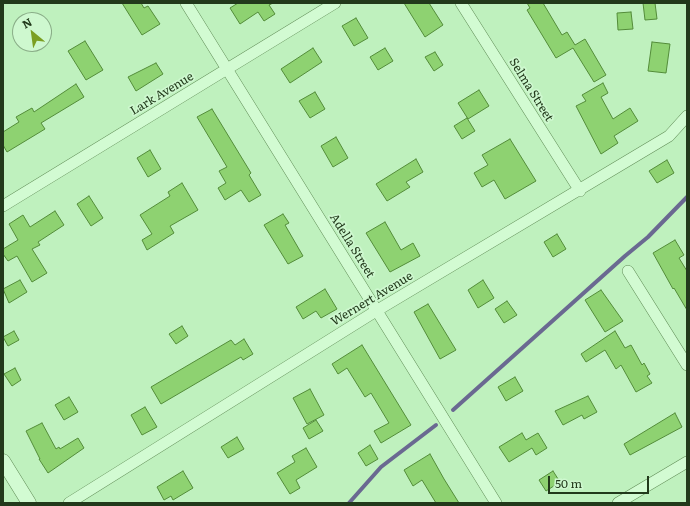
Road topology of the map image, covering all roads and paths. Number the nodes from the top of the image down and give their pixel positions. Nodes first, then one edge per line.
1 (186, 3) edge
2 (334, 3) edge
3 (461, 3) edge
4 (227, 69) junction
5 (687, 116) edge
6 (580, 191) junction
7 (3, 206) edge
8 (628, 271) dead end
9 (376, 311) junction
10 (687, 365) edge
11 (3, 461) edge
12 (687, 462) edge
13 (29, 503) edge
14 (69, 503) edge
15 (496, 503) edge
16 (618, 503) edge

1 - 4 street, Adella Street
2 - 4 street, Lark Avenue
3 - 6 street, Selma Street
4 - 7 street, Lark Avenue
4 - 9 street, Adella Street
5 - 6 street, Wernert Avenue
6 - 9 street, Wernert Avenue
8 - 10 street
9 - 14 street, Wernert Avenue
9 - 15 street, Adella Street
11 - 13 street
12 - 16 street

